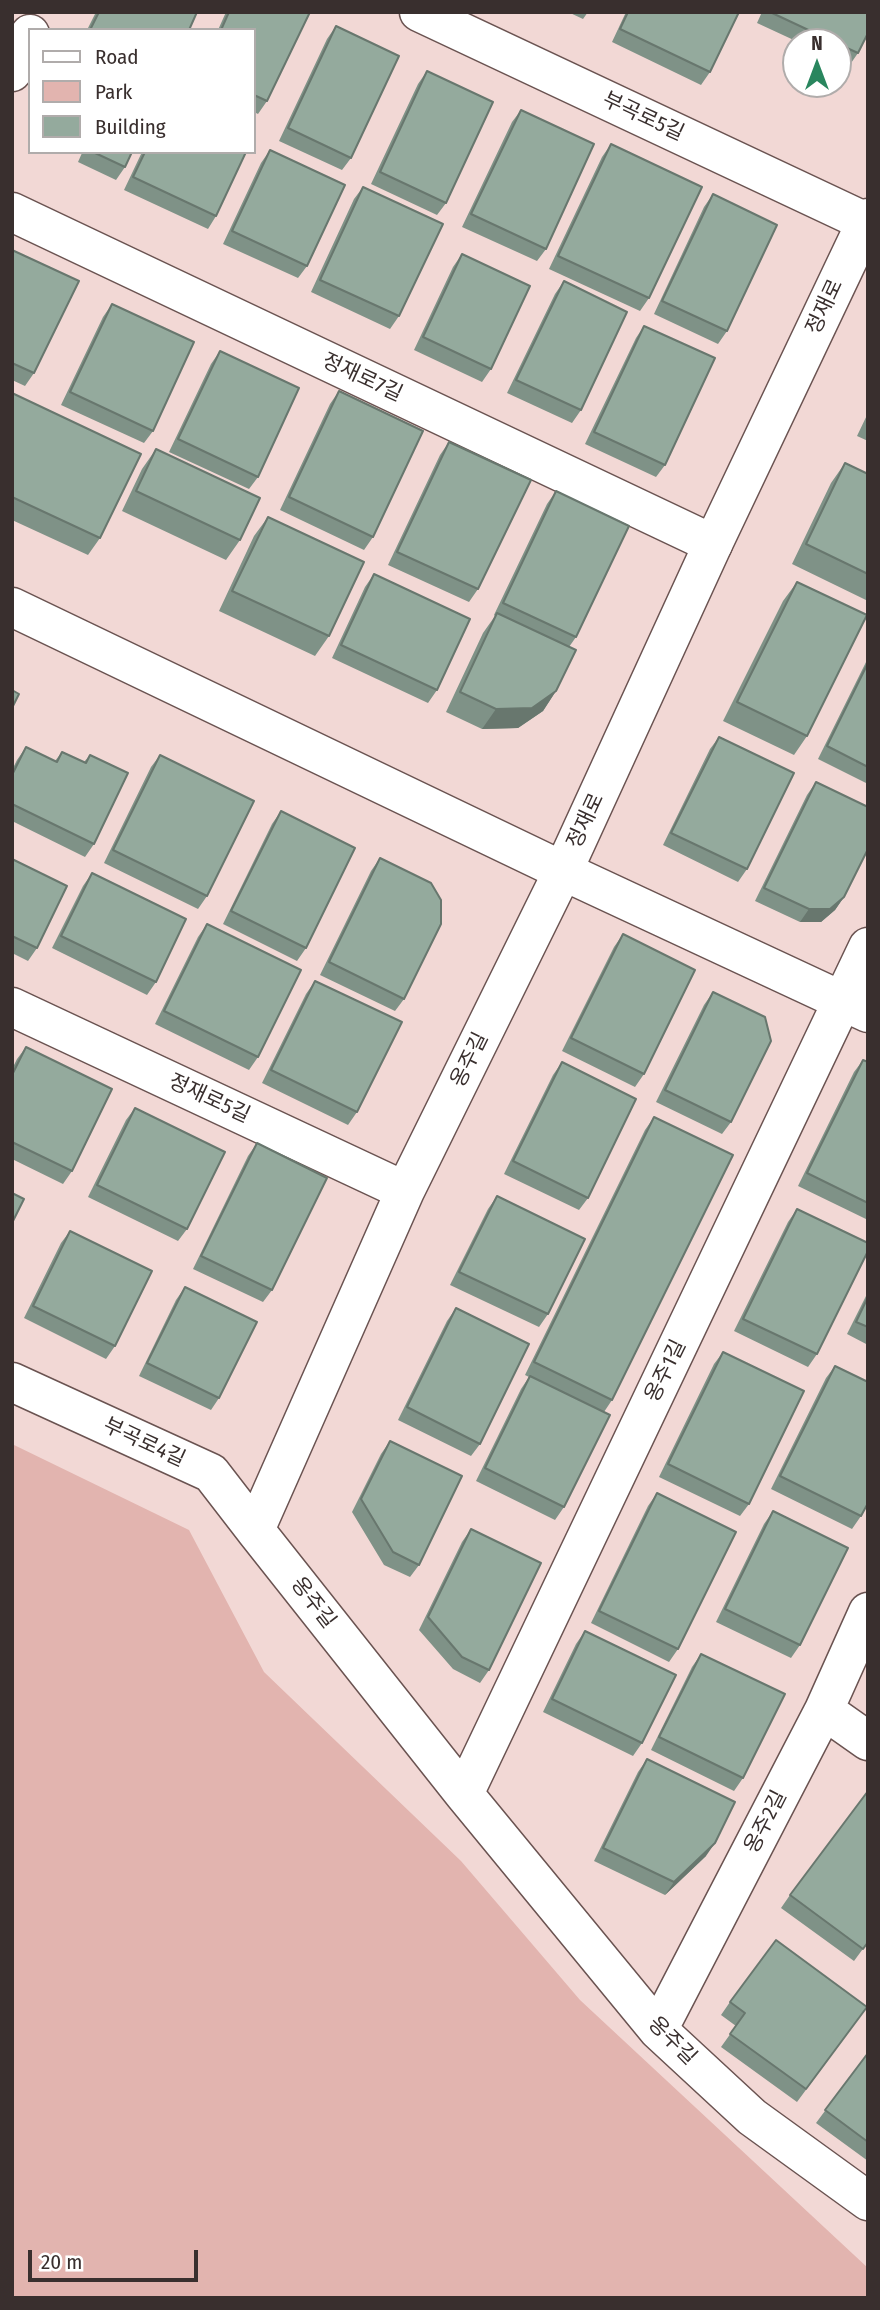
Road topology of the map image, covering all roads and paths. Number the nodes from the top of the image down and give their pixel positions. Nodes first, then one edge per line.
1 (40, 12) edge
2 (419, 12) edge
3 (33, 28) edge
4 (28, 38) edge
5 (12, 72) edge
6 (12, 212) edge
7 (867, 221) edge
8 (713, 544) junction
9 (12, 607) edge
10 (563, 871) junction
11 (868, 947) edge
12 (12, 1007) edge
13 (855, 1007) edge
14 (405, 1191) junction
15 (12, 1382) edge
16 (256, 1531) junction
17 (868, 1612) edge
18 (824, 1710) junction
19 (868, 1741) edge
20 (464, 1794) junction
21 (658, 2030) junction
22 (868, 2201) edge

1 - 3 street
2 - 7 street, 부곡로5길
4 - 5 street
6 - 8 street, 정재로7길
7 - 8 street, 정재로
8 - 10 street, 정재로
9 - 10 street, 정재로
10 - 13 street
10 - 14 street, 옹주길
11 - 13 street, 옹주1길
12 - 14 street, 정재로5길
13 - 20 street, 옹주1길
14 - 16 street, 옹주길
15 - 16 street, 부곡로4길
16 - 20 street, 옹주길
17 - 18 street, 옹주2길
18 - 19 street
18 - 21 street, 옹주2길
20 - 21 street, 옹주길
21 - 22 street, 옹주길

